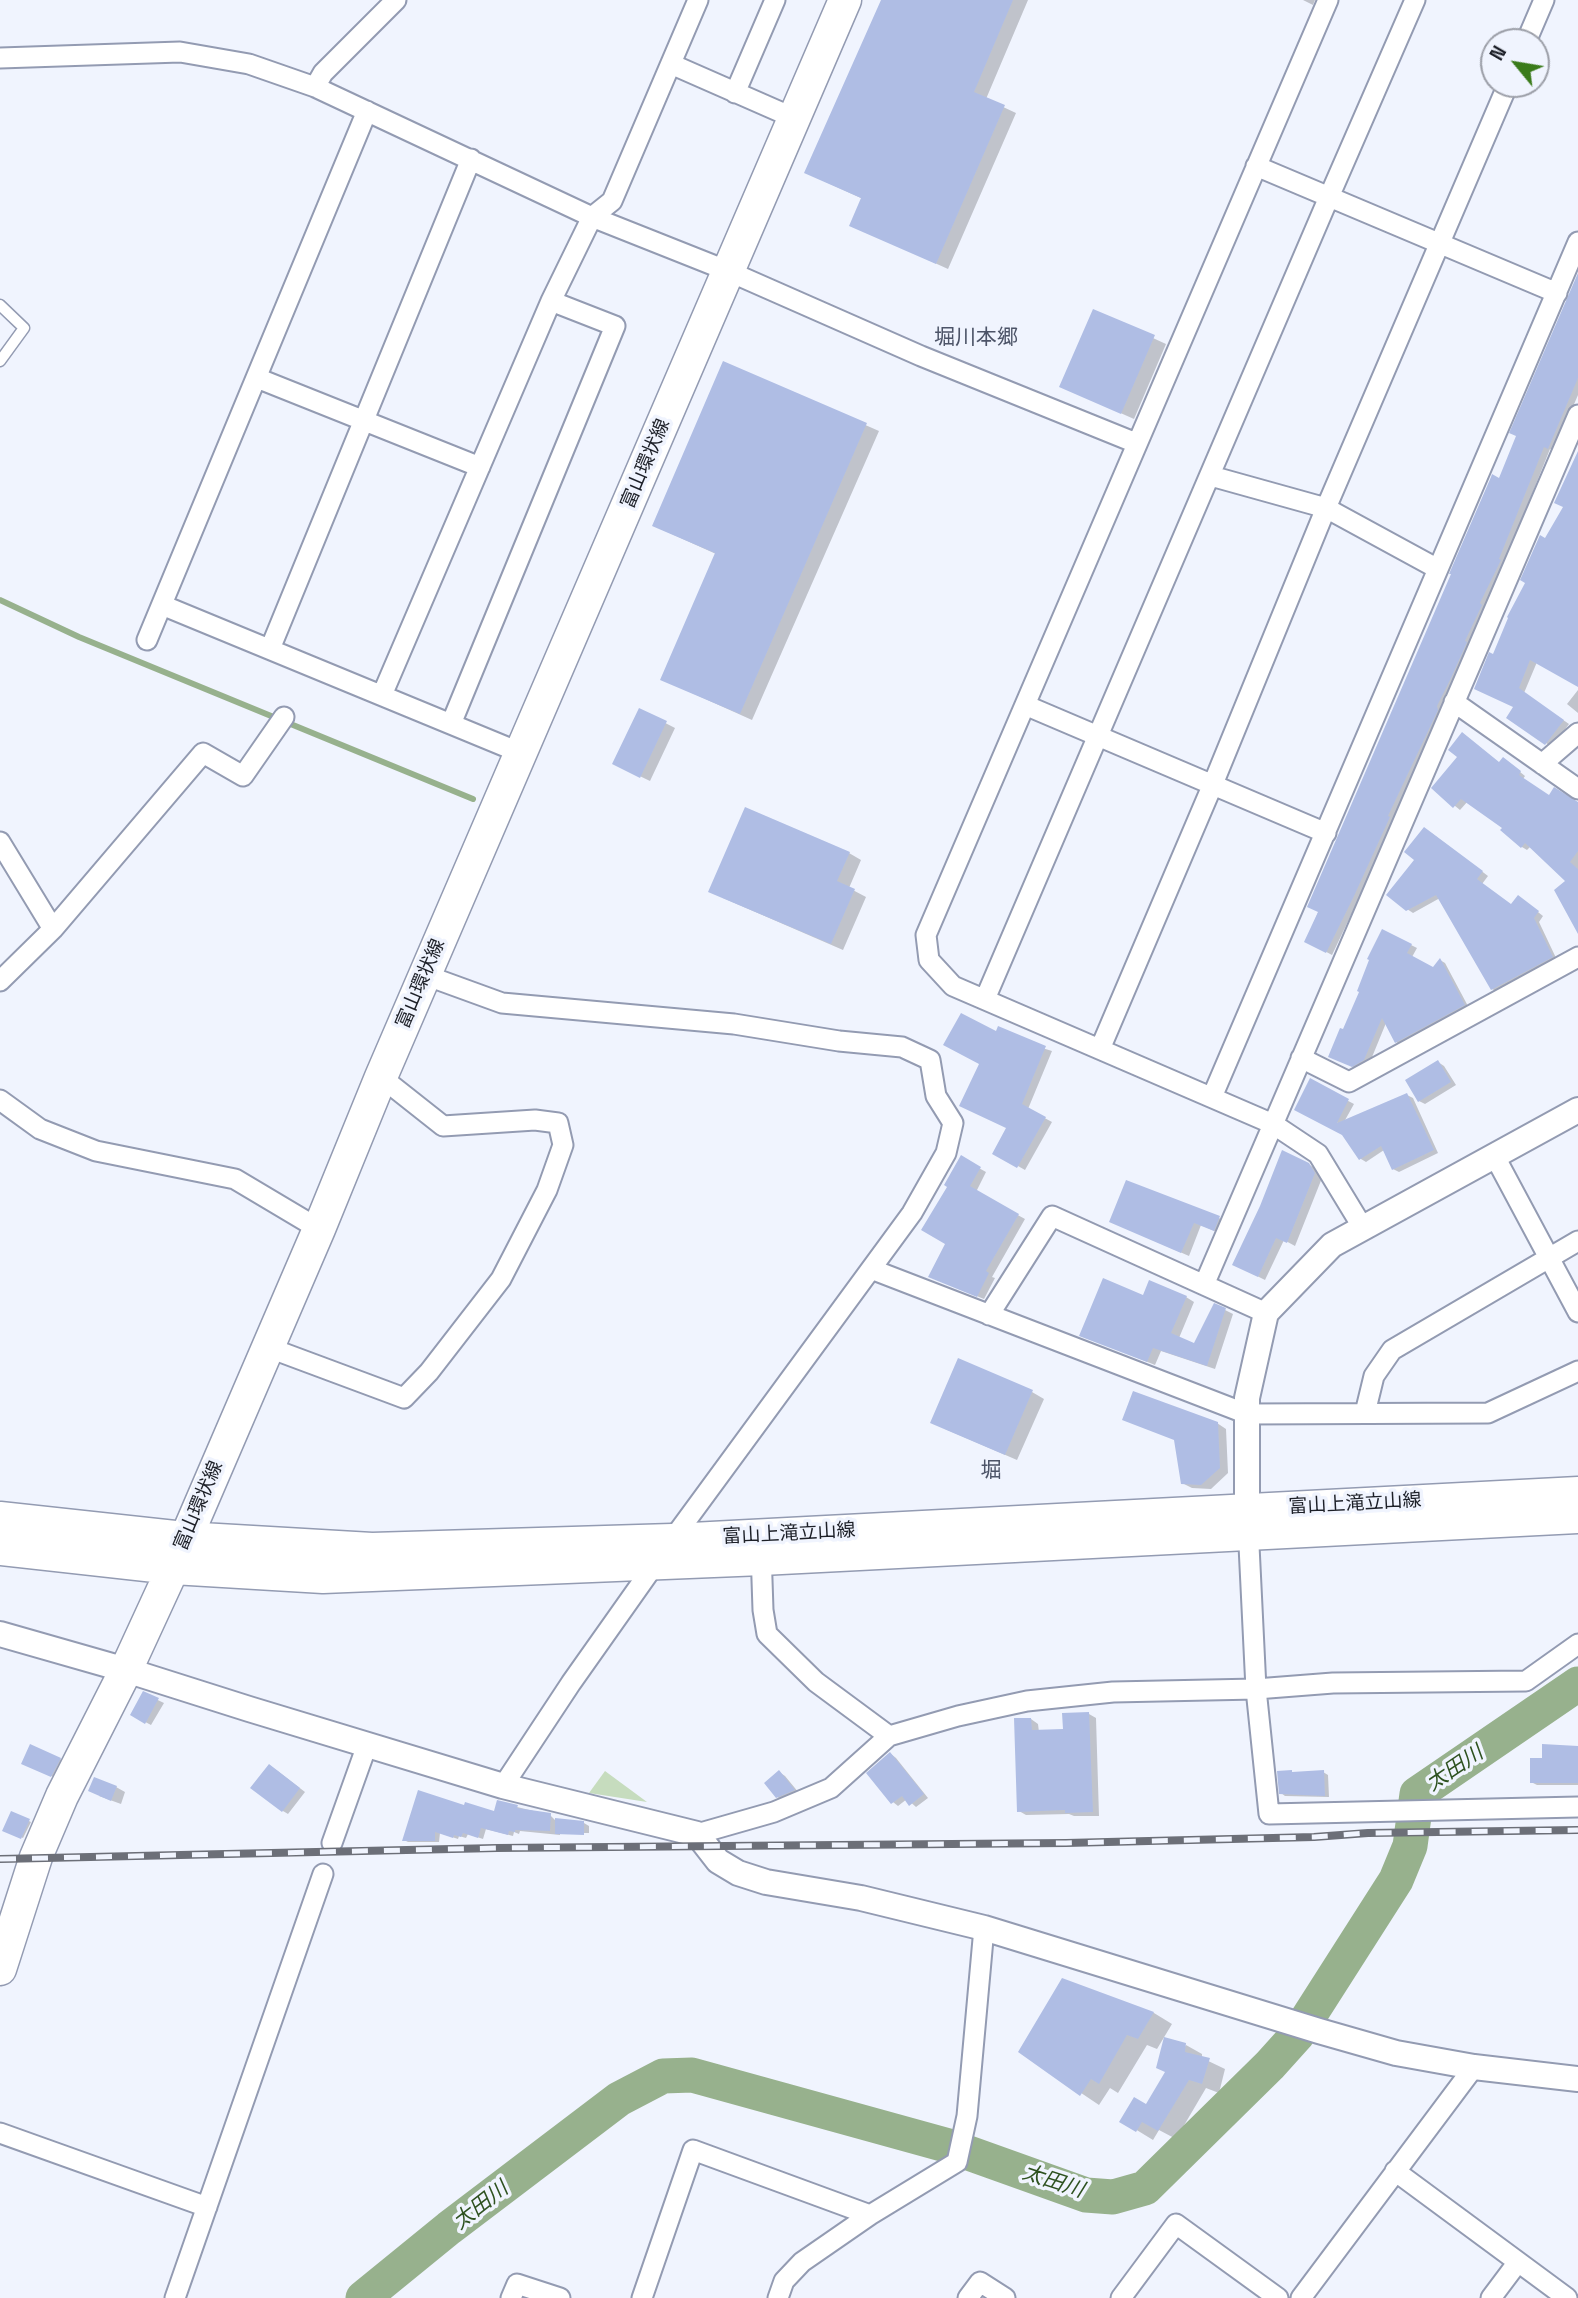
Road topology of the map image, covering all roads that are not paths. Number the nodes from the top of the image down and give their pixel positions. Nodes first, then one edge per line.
1 (396, 0) edge
2 (698, 0) edge
3 (775, 0) edge
4 (845, 0) edge
5 (1328, 0) edge
6 (1415, 0) edge
7 (1544, 0) edge
8 (1532, 28) edge
9 (0, 58) edge
10 (671, 64) junction
11 (315, 87) junction
12 (735, 93) junction
13 (1502, 98) edge
14 (367, 111) junction
15 (794, 118) junction
16 (471, 159) junction
17 (1255, 166) junction
18 (1329, 197) junction
19 (592, 217) junction
20 (1578, 242) edge
21 (1439, 243) junction
22 (728, 271) junction
23 (1557, 293) junction
24 (551, 301) junction
25 (0, 305) edge
26 (0, 361) edge
27 (257, 378) junction
28 (1578, 415) edge
29 (363, 421) junction
30 (1136, 443) junction
31 (480, 467) junction
32 (1211, 476) junction
33 (1326, 508) junction
34 (1438, 569) junction
35 (162, 605) junction
36 (147, 640) dead end
37 (270, 649) junction
38 (382, 695) junction
39 (1454, 702) junction
40 (1025, 705) junction
41 (284, 717) dead end
42 (451, 724) junction
43 (1578, 733) edge
44 (1099, 735) junction
45 (521, 753) junction
46 (1542, 764) junction
47 (1213, 784) junction
48 (1578, 789) edge
49 (1326, 833) junction
50 (0, 842) edge
51 (53, 929) junction
52 (1578, 957) edge
53 (425, 975) junction
54 (0, 981) edge
55 (985, 999) junction
56 (1100, 1049) junction
57 (1301, 1058) junction
58 (381, 1077) junction
59 (1212, 1097) junction
60 (0, 1100) edge
61 (1578, 1110) edge
62 (1273, 1124) junction
63 (1494, 1155) junction
64 (1363, 1228) junction
65 (319, 1229) junction
66 (1578, 1241) edge
67 (1549, 1257) junction
68 (871, 1269) junction
69 (1204, 1285) junction
70 (1578, 1312) edge
71 (1265, 1313) junction
72 (989, 1315) junction
73 (267, 1347) junction
74 (1578, 1371) edge
75 (1365, 1413) junction
76 (1247, 1414) junction
77 (1578, 1493) edge
78 (1578, 1517) edge
79 (0, 1518) edge
80 (1247, 1522) junction
81 (184, 1538) junction
82 (761, 1547) junction
83 (0, 1549) edge
84 (665, 1552) junction
85 (173, 1568) junction
86 (0, 1633) edge
87 (1578, 1644) edge
88 (127, 1670) junction
89 (1256, 1689) junction
90 (889, 1736) junction
91 (367, 1745) junction
92 (503, 1786) junction
93 (1578, 1807) edge
94 (697, 1834) junction
95 (332, 1843) dead end
96 (323, 1874) dead end
97 (984, 1928) junction
98 (0, 1969) edge
99 (1474, 2067) junction
100 (1578, 2079) edge
101 (0, 2133) edge
102 (1395, 2171) junction
103 (207, 2207) junction
104 (870, 2215) junction
105 (1518, 2262) junction
106 (175, 2298) edge
107 (511, 2298) edge
108 (560, 2298) edge
109 (642, 2298) edge
110 (778, 2298) edge
111 (968, 2298) edge
112 (1005, 2298) edge
113 (1121, 2298) edge
114 (1278, 2298) edge
115 (1301, 2298) edge
116 (1491, 2298) edge
117 (1567, 2298) edge

1 - 11 street
2 - 10 street
3 - 12 street
4 - 15 main road, 富山環状線
5 - 17 street
6 - 18 street
7 - 8 street
9 - 11 street
10 - 12 street
10 - 19 street
11 - 14 street
12 - 15 street
13 - 21 street
14 - 16 street
14 - 27 street
15 - 22 main road, 富山環状線
16 - 19 street
16 - 29 street
17 - 18 street
17 - 30 street
18 - 21 street
18 - 32 street
19 - 22 street
19 - 24 street
20 - 23 street
21 - 23 street
21 - 33 street
22 - 30 street
22 - 45 main road, 富山環状線
23 - 34 street
24 - 31 street
24 - 42 street
25 - 26 lane
27 - 29 street
27 - 35 street
28 - 39 street
29 - 31 street
29 - 37 street
30 - 40 street
31 - 38 street
32 - 33 street
32 - 44 street
33 - 34 street
33 - 47 street
34 - 49 street
35 - 36 street
35 - 37 street
37 - 38 street
38 - 42 street
39 - 46 street
39 - 57 street
40 - 44 street
40 - 55 street
41 - 51 street
42 - 45 street
43 - 46 street
44 - 47 street
44 - 55 street
45 - 53 main road, 富山環状線
46 - 48 street
47 - 49 street
47 - 56 street
49 - 59 street
50 - 51 street
51 - 54 street
52 - 57 street
53 - 58 main road, 富山環状線
53 - 68 street
55 - 56 street
56 - 59 street
57 - 62 street
58 - 65 main road, 富山環状線
58 - 73 street
59 - 62 street
60 - 65 street
61 - 63 street
62 - 64 street
62 - 69 street
63 - 64 street
63 - 67 street
64 - 71 street
65 - 73 main road, 富山環状線
66 - 67 street
67 - 70 street
67 - 75 street
68 - 72 street
68 - 84 street
69 - 71 street
69 - 72 street
71 - 76 street
72 - 76 street
73 - 81 main road, 富山環状線
74 - 75 street
75 - 76 street
76 - 80 street
77 - 80 main road, 富山上滝立山線
78 - 80 main road, 富山上滝立山線
79 - 81 main road, 富山上滝立山線
80 - 82 main road, 富山上滝立山線
80 - 89 street
81 - 84 main road, 富山上滝立山線
81 - 85 main road, 富山環状線
82 - 84 main road, 富山上滝立山線
82 - 90 street
83 - 85 main road, 富山上滝立山線
84 - 85 main road, 富山上滝立山線
84 - 92 street
85 - 88 main road, 富山環状線
86 - 88 street
87 - 89 street
88 - 91 street
88 - 98 main road, 富山環状線
89 - 90 street
89 - 93 street
90 - 94 street
91 - 92 street
91 - 95 street
92 - 94 street
94 - 97 street
96 - 103 street
97 - 99 street
97 - 104 street
99 - 100 street
99 - 102 street
101 - 103 street
102 - 105 street
102 - 115 street
103 - 106 street
104 - 109 street
104 - 110 street
105 - 116 street
105 - 117 street
107 - 108 street
111 - 112 street
113 - 114 street

